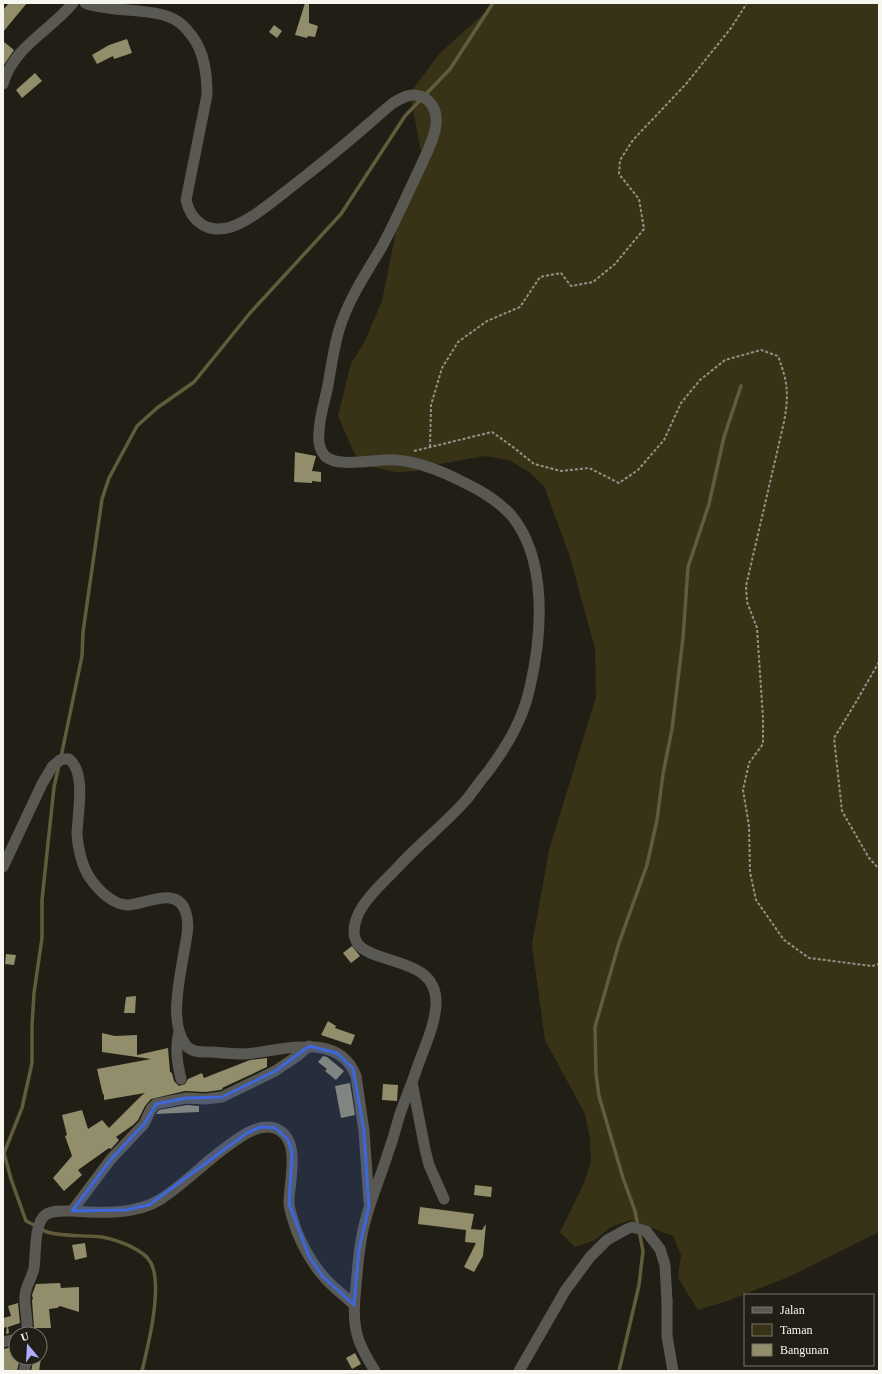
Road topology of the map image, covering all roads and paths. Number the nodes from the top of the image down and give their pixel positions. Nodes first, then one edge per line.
1 (73, 3) edge
2 (85, 3) edge
3 (747, 3) edge
4 (3, 84) edge
5 (430, 447) junction
6 (407, 452) dead end
7 (879, 662) edge
8 (3, 867) edge
9 (879, 869) edge
10 (879, 964) edge
11 (179, 1030) junction
12 (309, 1046) junction
13 (181, 1079) dead end
14 (412, 1082) junction
15 (444, 1199) dead end
16 (369, 1206) junction
17 (72, 1211) junction
18 (354, 1304) junction
19 (26, 1326) edge
20 (374, 1371) edge
21 (519, 1371) edge
22 (673, 1371) edge

1 - 4 street
2 - 14 street
3 - 5 path
5 - 6 path
5 - 10 path
7 - 9 path
8 - 11 street
11 - 12 street
11 - 13 street
12 - 16 street
12 - 17 street
14 - 15 street
14 - 16 street
16 - 18 street
17 - 18 street
17 - 19 street
18 - 20 street
21 - 22 street

